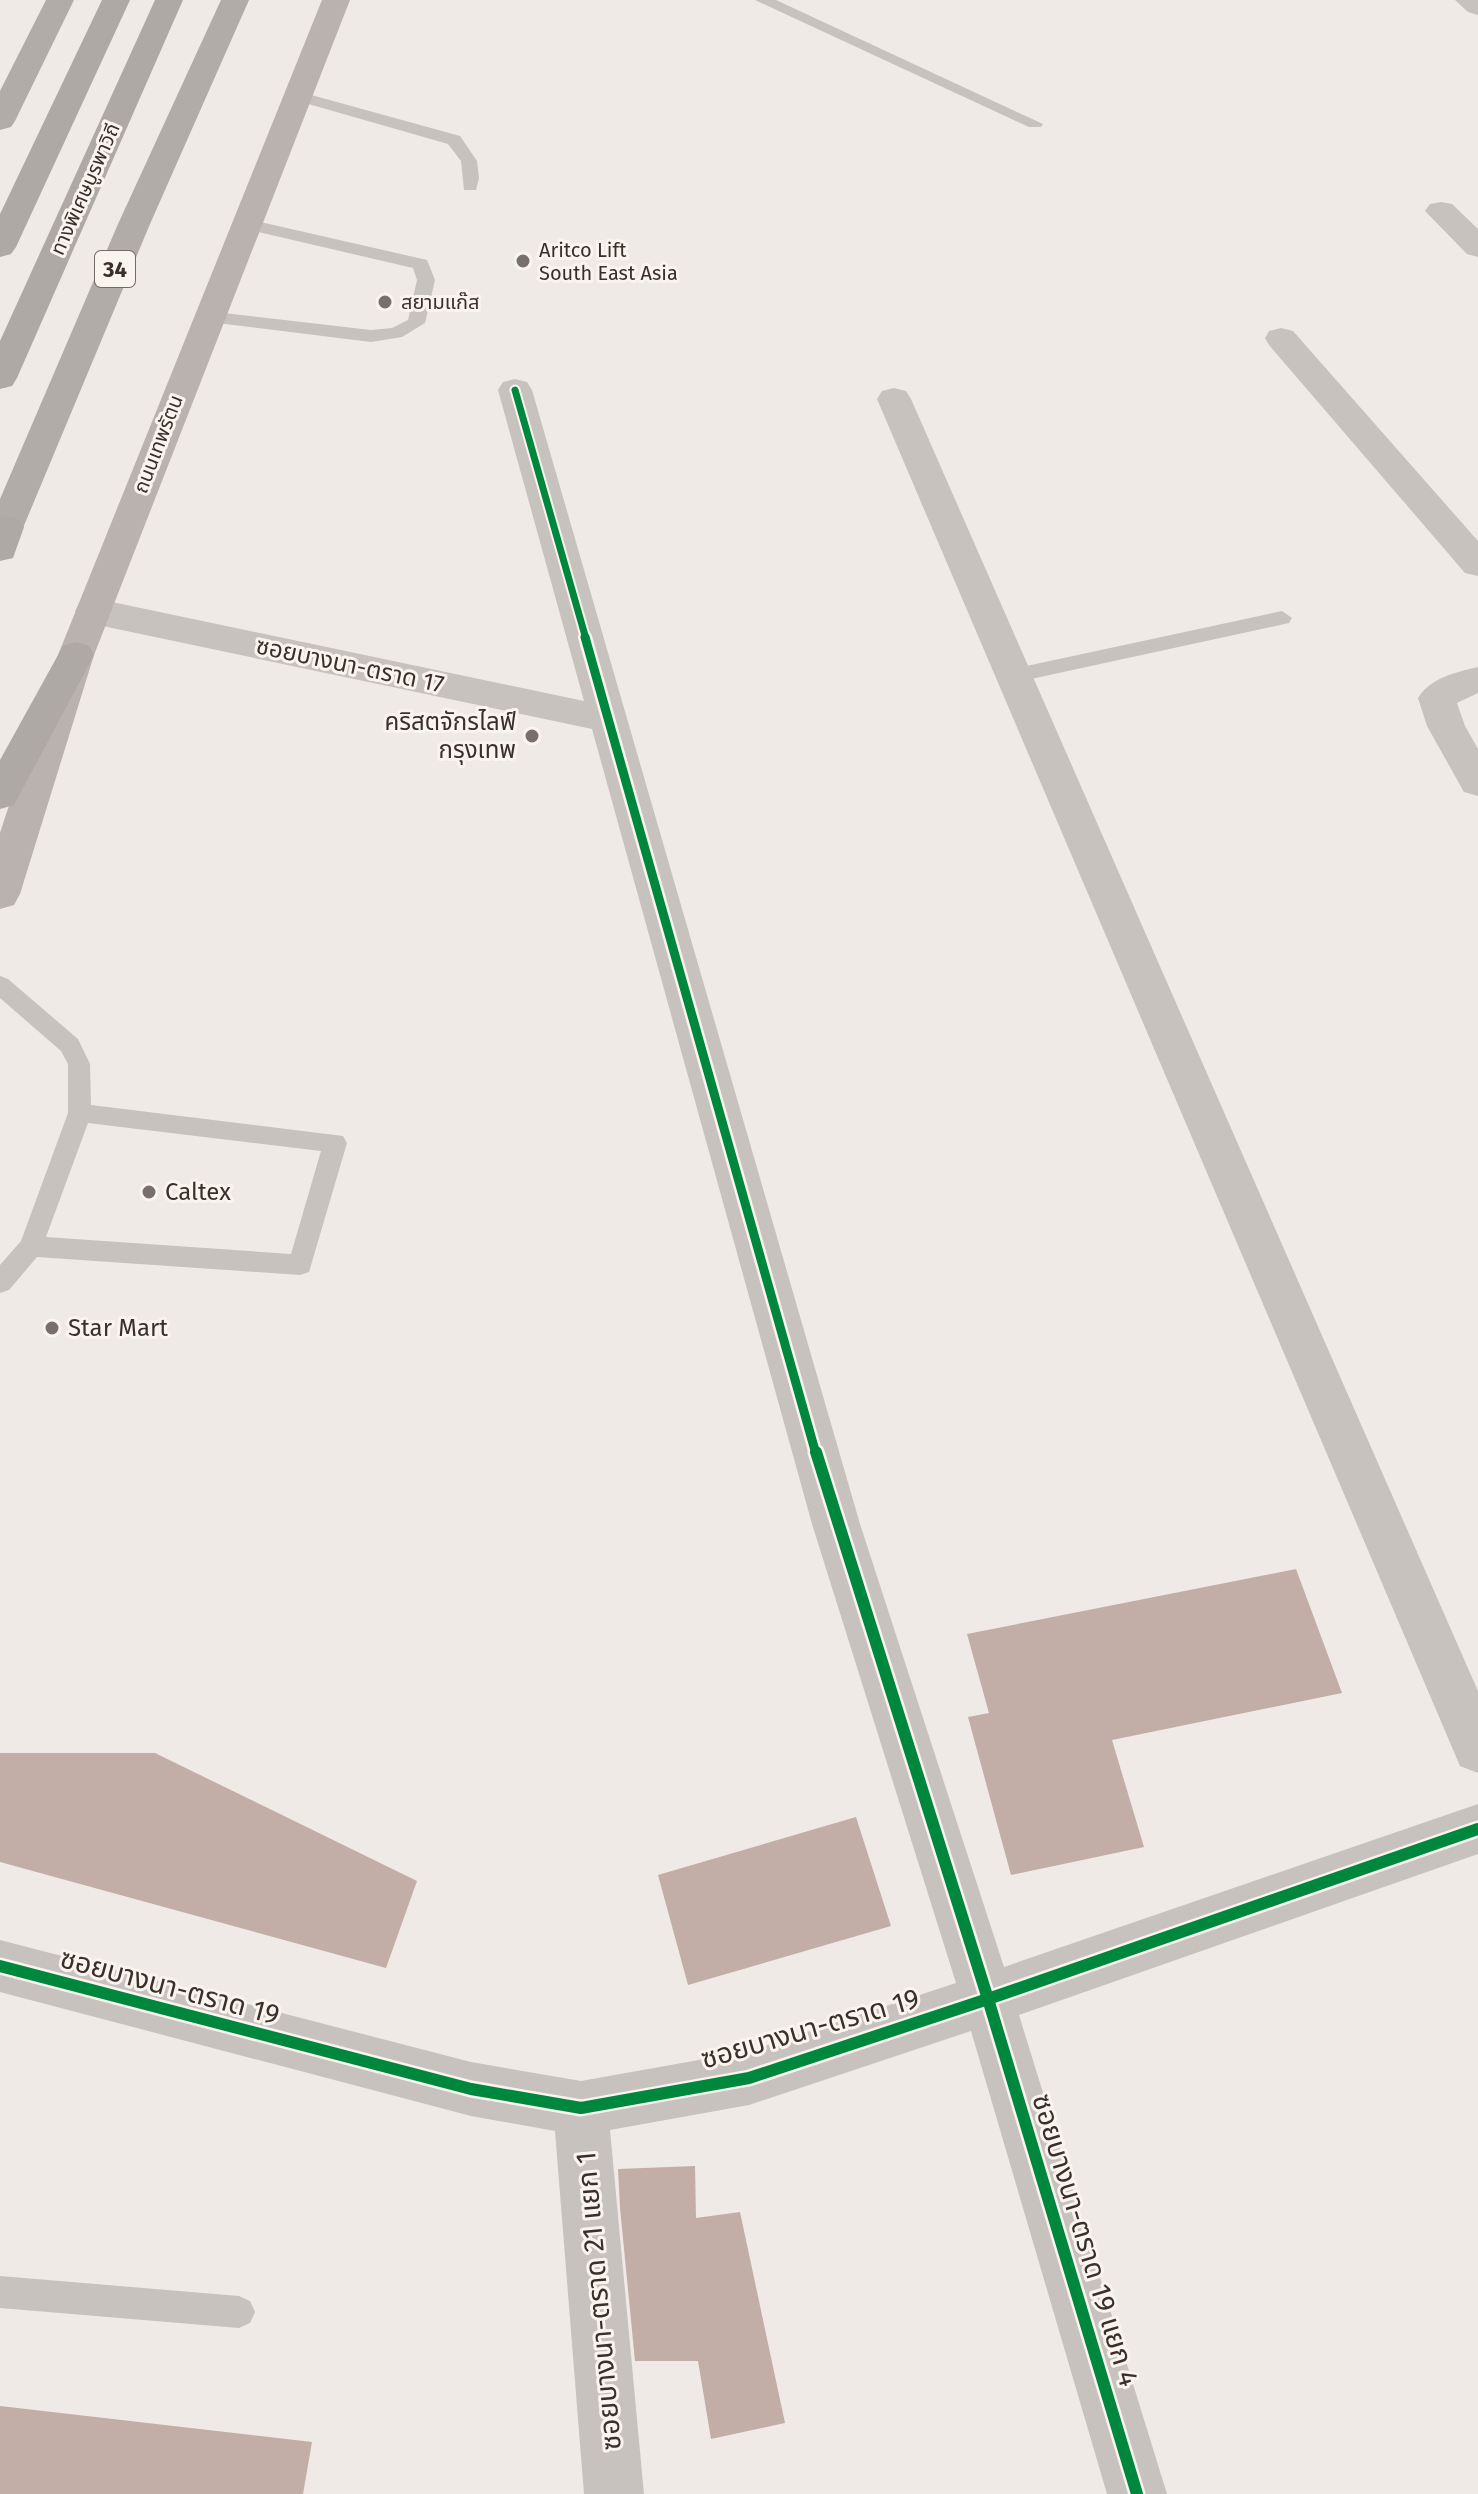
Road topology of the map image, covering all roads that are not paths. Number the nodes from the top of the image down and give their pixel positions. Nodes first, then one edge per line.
1 (60, 0) edge
2 (116, 0) edge
3 (169, 0) edge
4 (235, 0) edge
5 (320, 0) edge
6 (336, 0) edge
7 (763, 0) edge
8 (1469, 0) edge
9 (1478, 6) edge
10 (317, 46) junction
11 (297, 96) junction
12 (0, 121) edge
13 (1035, 124) dead end
14 (470, 186) dead end
15 (1441, 211) dead end
16 (247, 224) junction
17 (0, 247) edge
18 (1478, 247) edge
19 (207, 317) junction
20 (1281, 338) dead end
21 (0, 378) edge
22 (515, 390) dead end
23 (894, 399) dead end
24 (2, 539) edge
25 (1478, 564) edge
26 (93, 611) junction
27 (1282, 618) dead end
28 (76, 655) junction
29 (1013, 676) junction
30 (1478, 680) edge
31 (607, 719) junction
32 (1478, 782) edge
33 (0, 795) edge
34 (0, 894) edge
35 (0, 985) edge
36 (80, 1113) junction
37 (31, 1246) junction
38 (0, 1283) edge
39 (1478, 1749) edge
40 (1478, 1829) edge
41 (0, 1966) edge
42 (988, 1999) junction
43 (581, 2108) junction
44 (0, 2292) edge
45 (239, 2312) dead end
46 (614, 2494) edge
47 (1137, 2494) edge

1 - 12 highway
2 - 17 highway
3 - 21 highway, ทางพิเศษบูรพาวิถี
4 - 24 highway, 34
5 - 10 main road
6 - 10 main road, ถนนเทพรัตน
7 - 13 lane
8 - 9 street
10 - 11 main road, ถนนเทพรัตน
11 - 14 lane
11 - 16 main road, ถนนเทพรัตน
15 - 18 street
16 - 19 main road, ถนนเทพรัตน
16 - 19 lane
19 - 26 main road, ถนนเทพรัตน
20 - 25 street
22 - 31 street, ซอยบางนา-ตราด 19 แยก 4
23 - 29 street
26 - 28 main road, ถนนเทพรัตน
26 - 31 street, ซอยบางนา-ตราด 17
27 - 29 lane
28 - 33 highway
28 - 34 main road, ถนนเทพรัตน
29 - 39 street
30 - 32 street
31 - 42 street, ซอยบางนา-ตราด 19 แยก 4
35 - 36 lane
36 - 37 lane
36 - 37 lane
37 - 38 lane
40 - 42 street, ซอยบางนา-ตราด 19
41 - 43 street, ซอยบางนา-ตราด 19
42 - 43 street, ซอยบางนา-ตราด 19
42 - 47 street, ซอยบางนา-ตราด 19 แยก 4
43 - 46 street, ซอยบางนา-ตราด 21 แยก 1
44 - 45 lane

